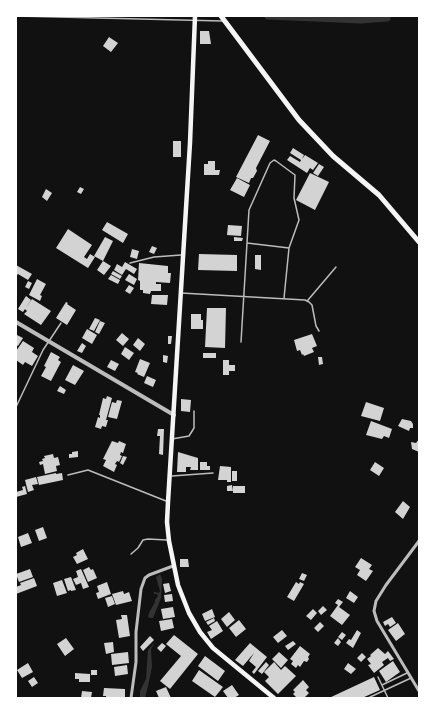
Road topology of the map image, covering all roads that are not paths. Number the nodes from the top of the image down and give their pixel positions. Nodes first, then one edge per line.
1 (16, 16) edge
2 (221, 16) edge
3 (195, 18) edge
4 (225, 21) junction
5 (419, 242) edge
6 (247, 243) junction
7 (289, 248) junction
8 (183, 255) junction
9 (130, 263) dead end
10 (336, 267) dead end
11 (181, 293) junction
12 (243, 296) junction
13 (284, 298) junction
14 (308, 300) junction
15 (16, 322) edge
16 (61, 323) dead end
17 (319, 332) dead end
18 (49, 341) junction
19 (241, 342) dead end
20 (16, 407) edge
21 (194, 411) dead end
22 (174, 415) junction
23 (172, 439) junction
24 (213, 473) dead end
25 (68, 474) dead end
26 (170, 476) junction
27 (168, 502) junction
28 (169, 540) junction
29 (419, 541) edge
30 (131, 554) dead end
31 (173, 566) junction
32 (408, 673) junction
33 (378, 677) dead end
34 (411, 678) junction
35 (382, 685) junction
36 (384, 690) junction
37 (419, 691) edge
38 (131, 698) edge
39 (274, 698) edge
40 (368, 698) edge
41 (388, 698) edge

1 - 3 lane
2 - 4 main road
3 - 4 lane
3 - 8 main road
4 - 5 main road
6 - 7 lane
6 - 7 lane
6 - 12 lane
7 - 13 lane
8 - 9 lane
8 - 11 main road
10 - 14 lane
11 - 12 lane
11 - 22 main road
12 - 13 lane
12 - 19 lane
13 - 14 lane
14 - 17 lane
15 - 18 street
16 - 18 lane
18 - 20 lane
18 - 22 street
21 - 23 lane
22 - 23 main road
23 - 26 main road
24 - 26 lane
25 - 27 lane
26 - 27 main road
27 - 28 main road
28 - 30 lane
28 - 31 main road
29 - 32 street
31 - 38 street
31 - 39 main road
32 - 34 street
32 - 35 lane
33 - 35 lane
34 - 36 lane
34 - 37 street
35 - 36 lane
36 - 40 lane
36 - 41 lane

